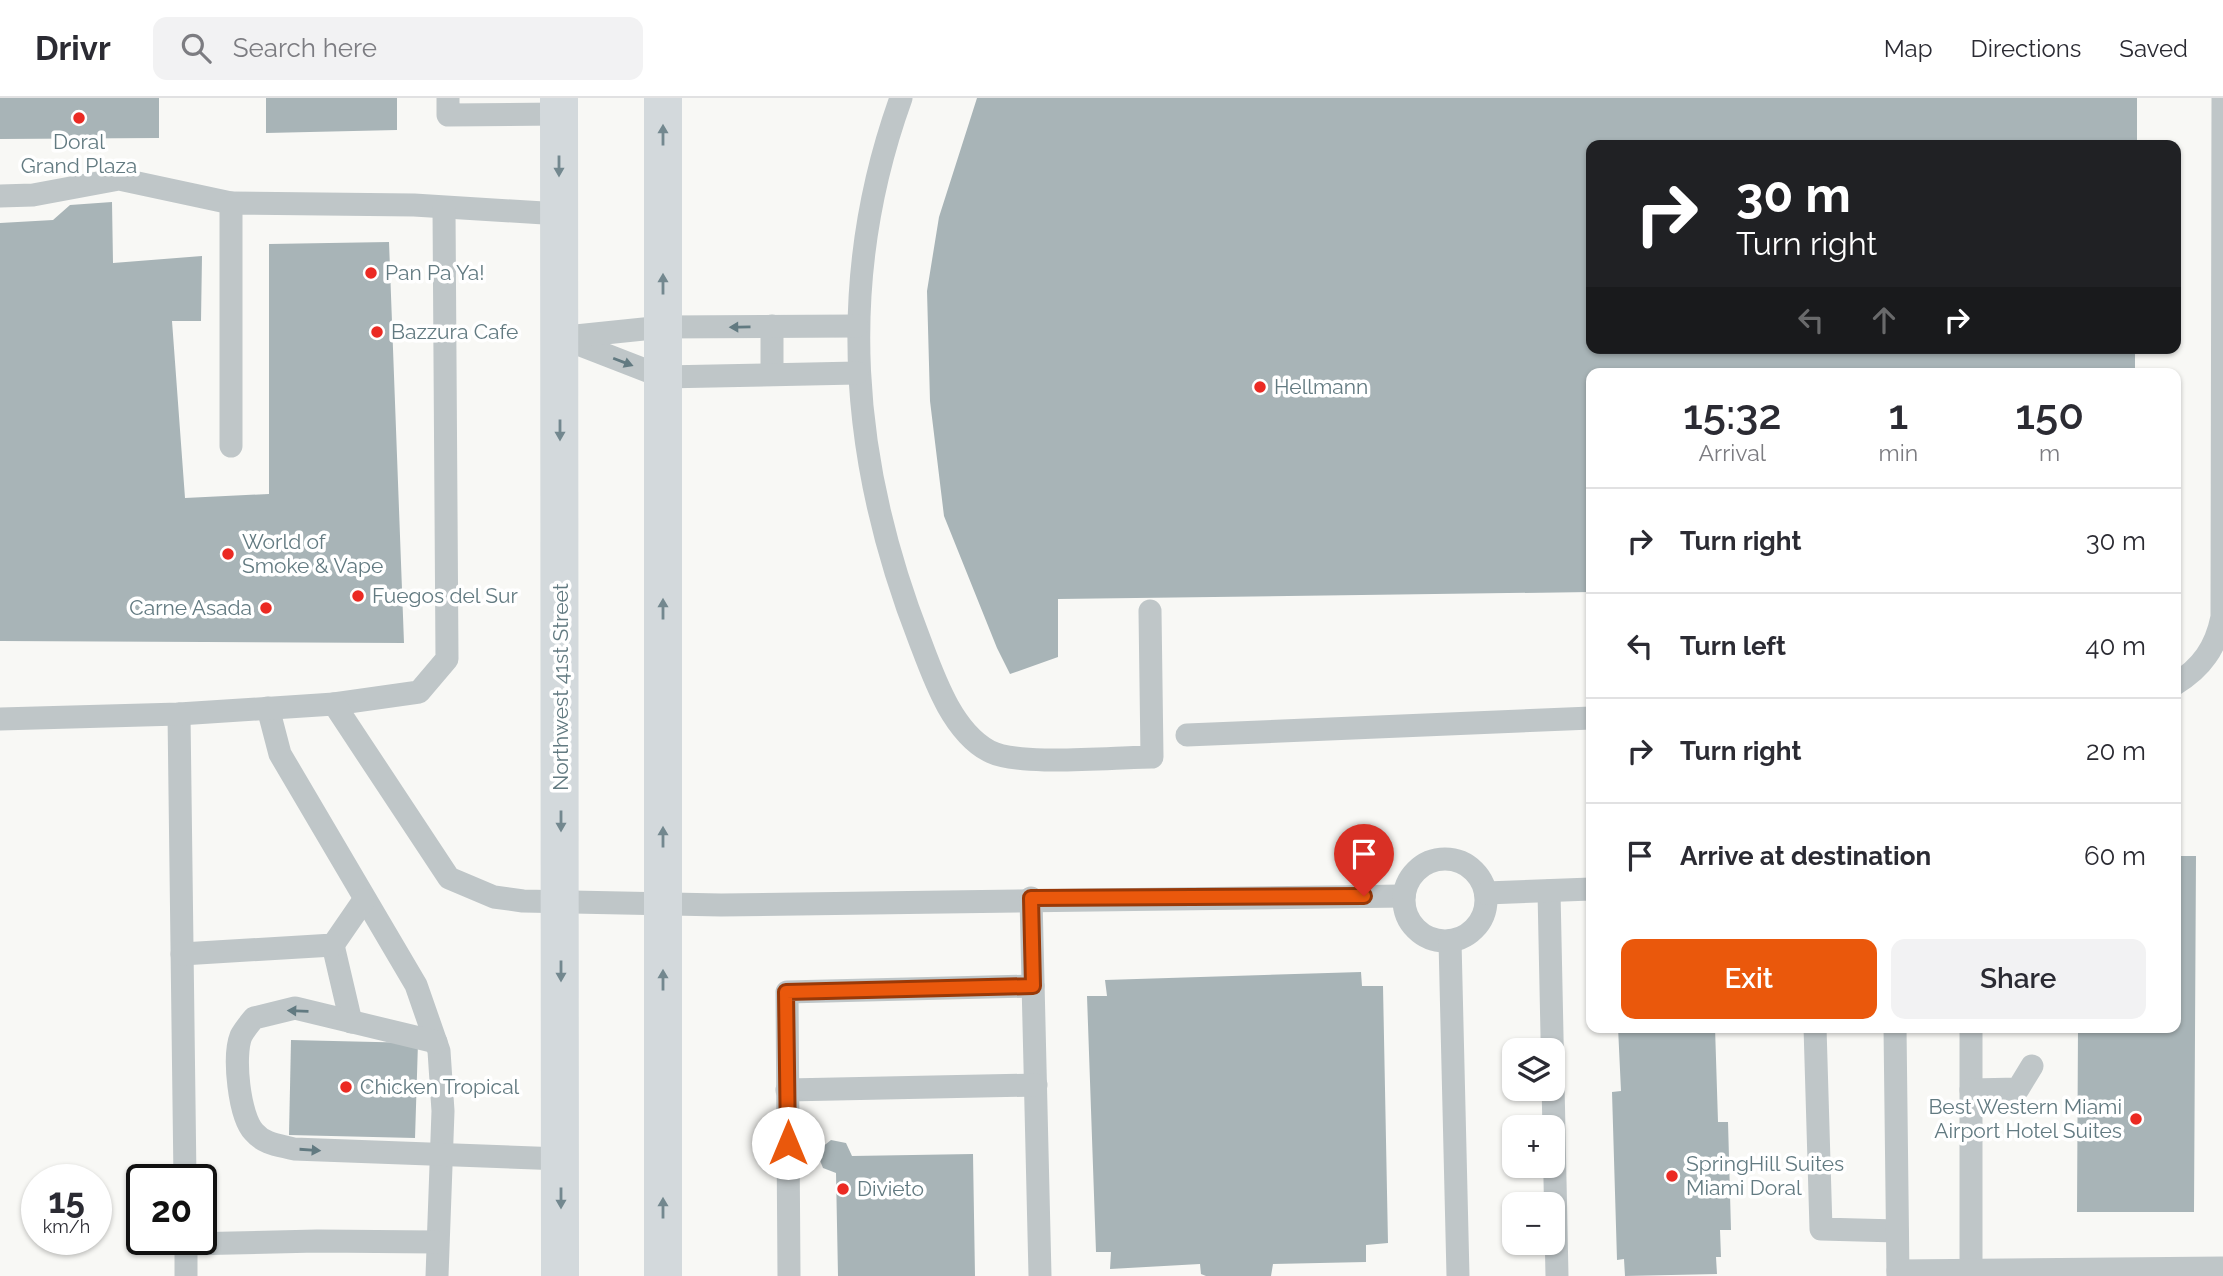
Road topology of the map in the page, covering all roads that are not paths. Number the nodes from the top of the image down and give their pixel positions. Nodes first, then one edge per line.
1 (663, 98) edge
2 (901, 98) edge
3 (2223, 98) edge
4 (448, 106) edge
5 (559, 106) edge
6 (0, 196) edge
7 (232, 204) junction
8 (444, 209) junction
9 (560, 214) junction
10 (772, 326) junction
11 (857, 326) junction
12 (663, 327) junction
13 (560, 337) junction
14 (858, 373) junction
15 (772, 374) junction
16 (663, 377) junction
17 (232, 446) dead end
18 (1150, 611) dead end
19 (2181, 680) edge
20 (334, 704) junction
21 (268, 708) junction
22 (179, 714) junction
23 (1586, 718) edge
24 (0, 719) edge
25 (1187, 736) dead end
26 (1586, 890) edge
27 (1549, 891) junction
28 (1486, 894) junction
29 (1405, 896) junction
30 (1031, 898) junction
31 (364, 900) junction
32 (561, 902) junction
33 (663, 905) junction
34 (1450, 941) junction
35 (333, 945) junction
36 (182, 954) junction
37 (1033, 986) junction
38 (351, 1022) junction
39 (1815, 1033) edge
40 (1895, 1033) edge
41 (1971, 1033) edge
42 (436, 1042) junction
43 (2032, 1066) dead end
44 (1036, 1085) junction
45 (787, 1090) junction
46 (1971, 1090) junction
47 (440, 1156) junction
48 (561, 1159) junction
49 (185, 1164) edge
50 (1897, 1231) junction
51 (217, 1242) edge
52 (436, 1242) junction
53 (186, 1255) edge
54 (2223, 1268) edge
55 (1971, 1269) junction
56 (1898, 1273) edge
57 (186, 1276) edge
58 (437, 1276) edge
59 (560, 1276) edge
60 (663, 1276) edge
61 (789, 1276) edge
62 (1040, 1276) edge
63 (1458, 1276) edge
64 (1557, 1276) edge

12 -> 1 main road
2 - 11 lane
3 - 19 lane
4 - 5 lane
5 -> 9 main road, Northwest 41st Street
6 - 7 lane
7 - 8 lane
7 - 17 lane
8 - 9 lane
8 - 20 lane
9 - 13 main road, Northwest 41st Street
10 - 11 lane
10 -> 12 lane
10 - 15 lane
11 - 14 lane
12 - 13 lane
12 - 16 main road
13 -> 16 lane
13 -> 32 main road, Northwest 41st Street
14 - 15 lane
14 - 18 lane
15 - 16 lane
33 -> 16 main road
20 - 21 lane
20 - 32 lane
21 - 22 lane
21 - 31 lane
22 - 24 lane
22 - 36 lane
23 - 25 lane
26 - 27 lane
27 - 28 lane
27 - 64 lane
28 - 29 lane
28 - 34 lane
29 - 30 lane
29 - 34 lane
30 - 33 lane
30 - 37 lane
31 - 35 lane
31 - 42 lane
32 - 33 lane
32 -> 48 main road, Northwest 41st Street
60 -> 33 main road
34 - 63 lane
35 - 36 lane
35 - 38 lane
36 - 49 lane
37 - 44 lane
37 - 45 lane
38 - 42 lane
38 -> 47 lane
39 - 50 lane
40 - 50 lane
41 - 46 lane
42 - 47 lane
43 - 46 lane
44 - 45 lane
44 - 62 lane
45 - 61 lane
46 - 55 lane
47 - 48 lane
47 - 52 lane
48 -> 59 main road, Northwest 41st Street
50 - 56 lane
51 - 52 lane
52 - 58 lane
53 - 57 lane
54 - 55 lane
55 - 56 lane

